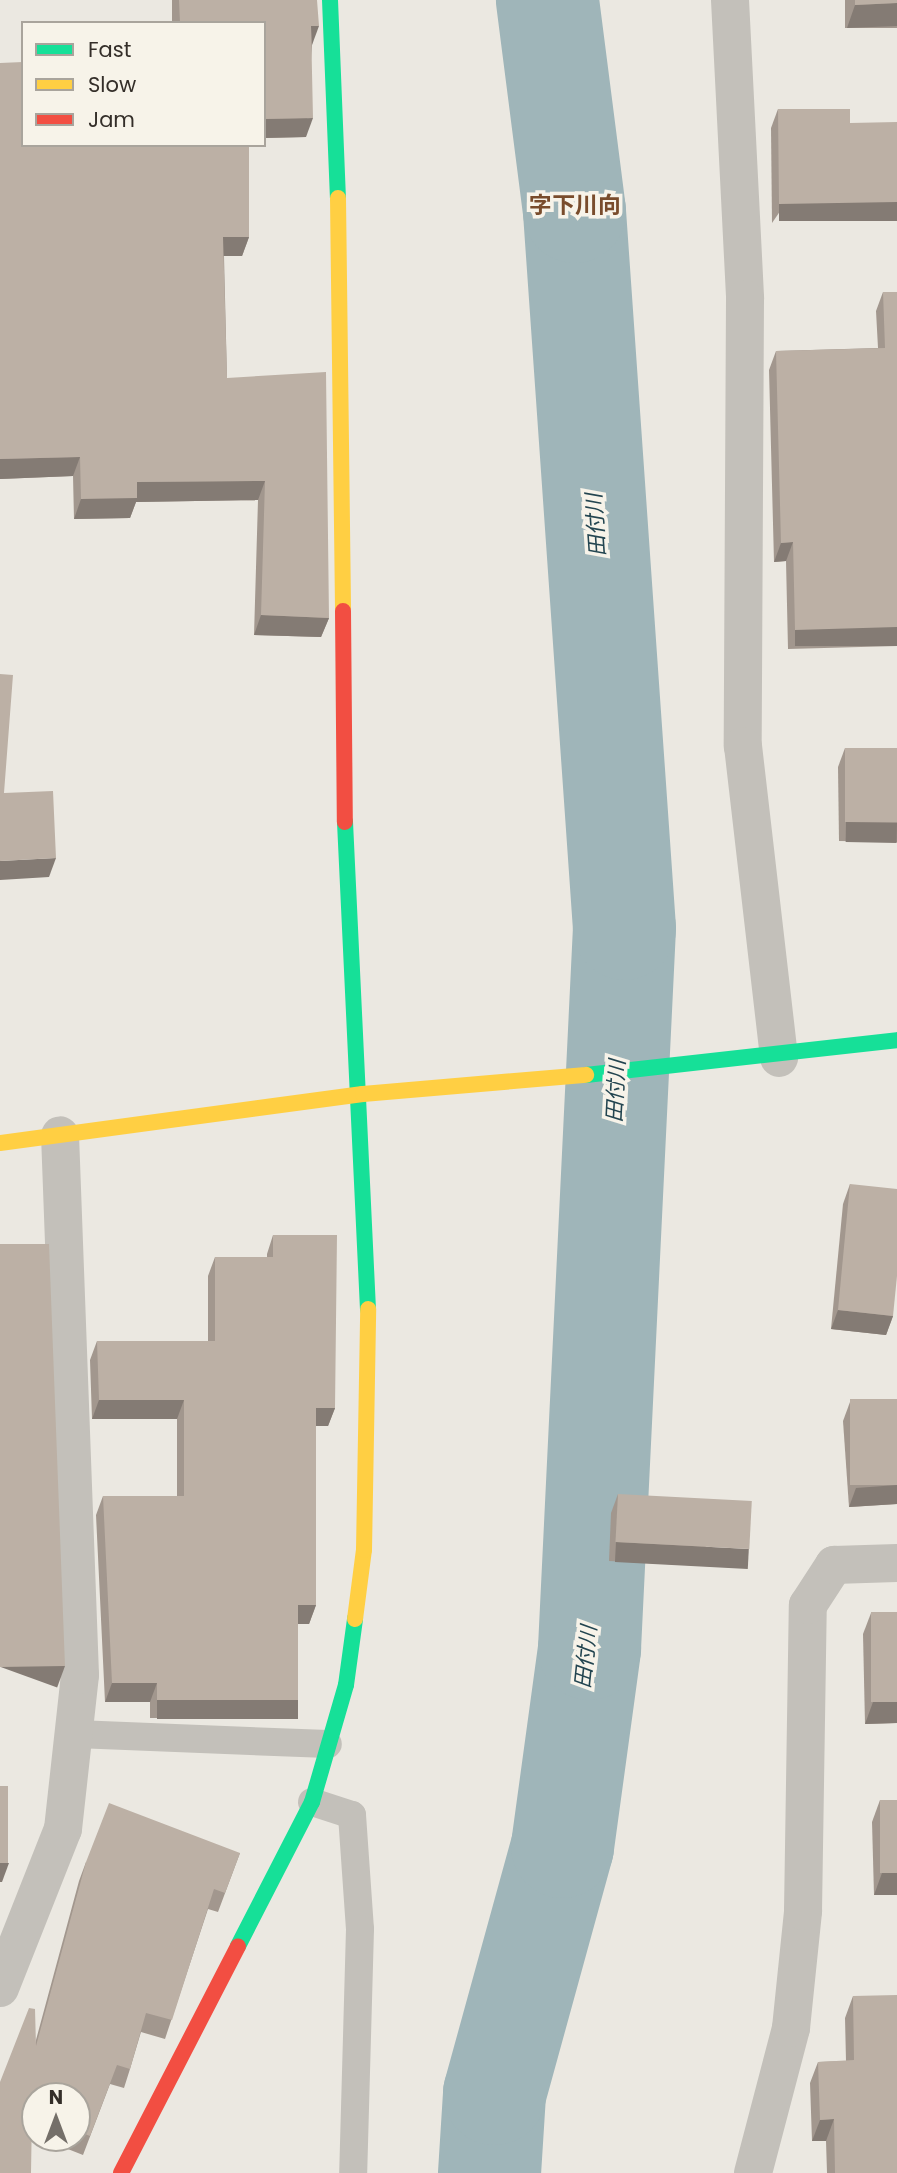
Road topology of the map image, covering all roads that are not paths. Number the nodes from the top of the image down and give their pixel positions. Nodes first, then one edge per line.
1 (330, 0) edge
2 (730, 0) edge
3 (897, 1040) edge
4 (779, 1058) junction
5 (363, 1094) junction
6 (60, 1135) junction
7 (0, 1143) edge
8 (897, 1563) edge
9 (76, 1734) junction
10 (328, 1744) junction
11 (312, 1802) junction
12 (0, 1988) edge
13 (121, 2173) edge
14 (353, 2173) edge
15 (753, 2173) edge

1 - 5 street
2 - 4 street
3 - 4 street
4 - 5 street
5 - 6 street
5 - 10 street
6 - 7 street
6 - 9 street
8 - 15 street
9 - 10 lane
9 - 12 street
10 - 11 street
11 - 13 street
11 - 14 lane

